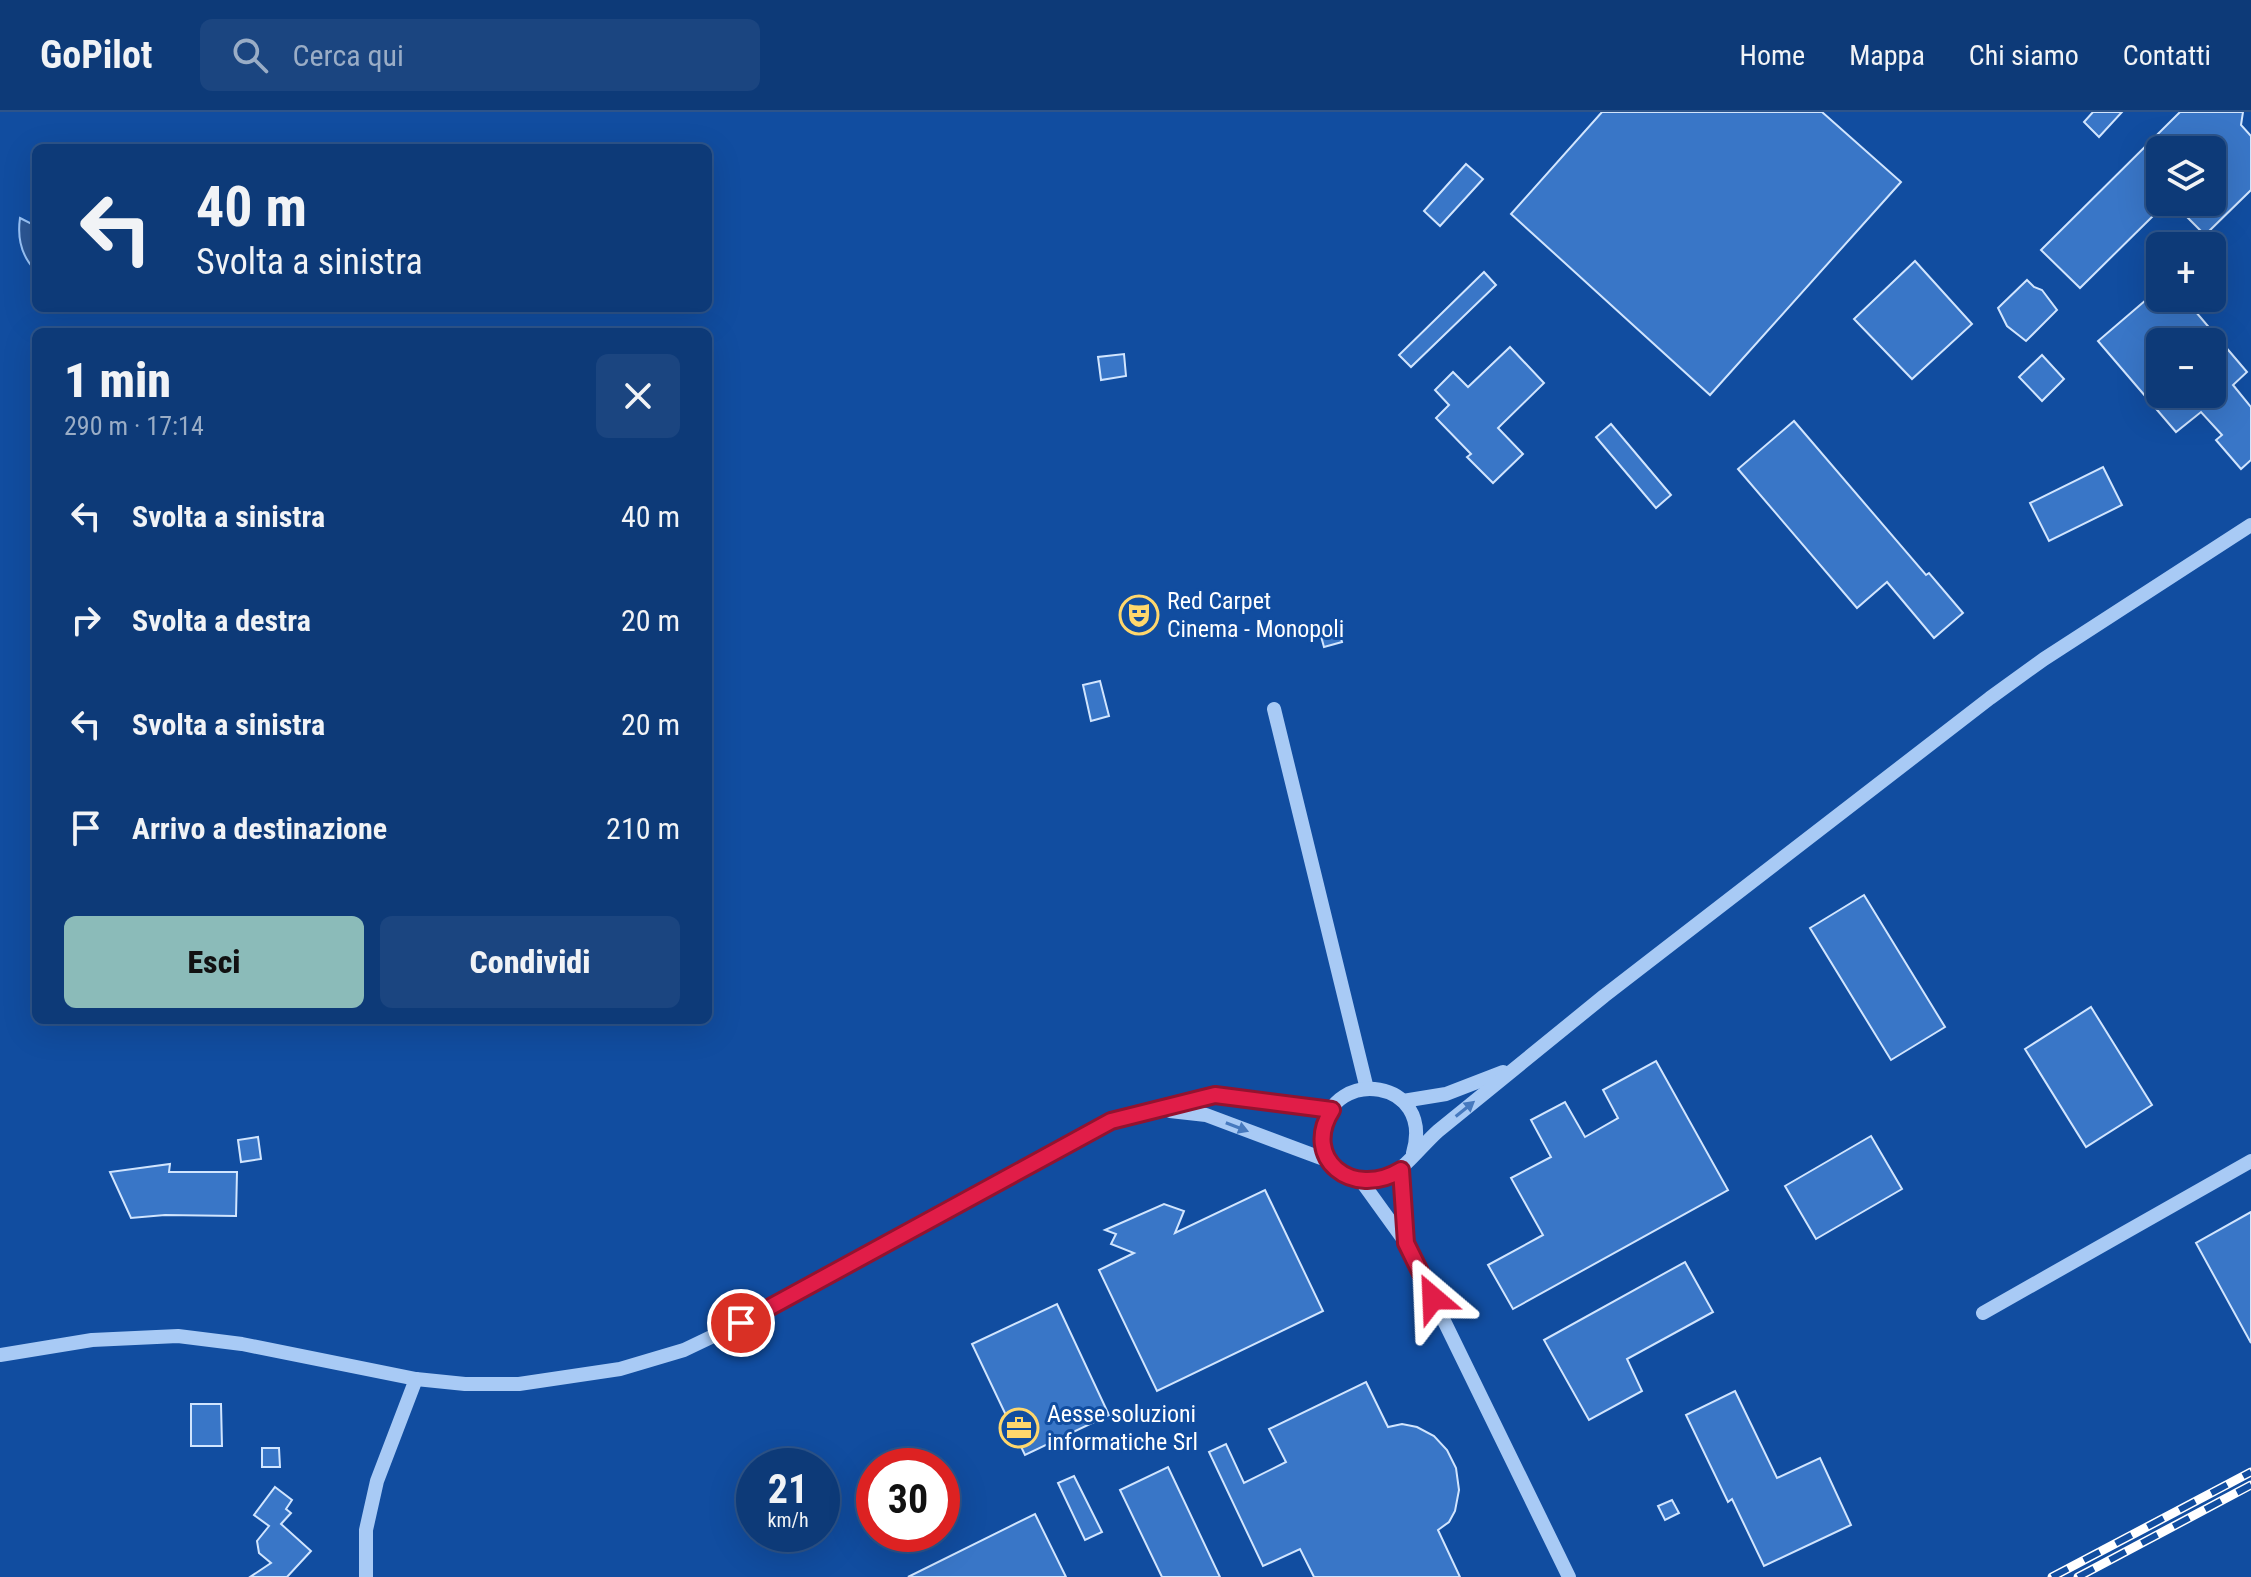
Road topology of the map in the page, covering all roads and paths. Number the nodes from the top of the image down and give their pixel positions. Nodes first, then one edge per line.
1 (2251, 525) edge
2 (1274, 709) dead end
3 (1518, 1066) junction
4 (1367, 1089) junction
5 (1403, 1101) junction
6 (1161, 1110) junction
7 (1332, 1110) junction
8 (1413, 1153) junction
9 (1329, 1161) junction
10 (2251, 1161) edge
11 (1401, 1170) junction
12 (1362, 1182) junction
13 (1406, 1243) junction
14 (1983, 1313) dead end
15 (0, 1355) edge
16 (416, 1379) junction
17 (366, 1577) edge
18 (1569, 1577) edge

1 - 3 street
2 - 4 street
3 - 5 street
8 -> 3 street
4 - 5 street
4 - 7 street
5 - 8 street
6 - 7 street
6 -> 9 street
6 - 16 street
7 - 9 street
8 - 11 street
9 - 12 street
10 - 14 street
11 - 12 street
11 - 13 street
12 - 13 street
13 - 18 street
15 - 16 street
16 - 17 street

